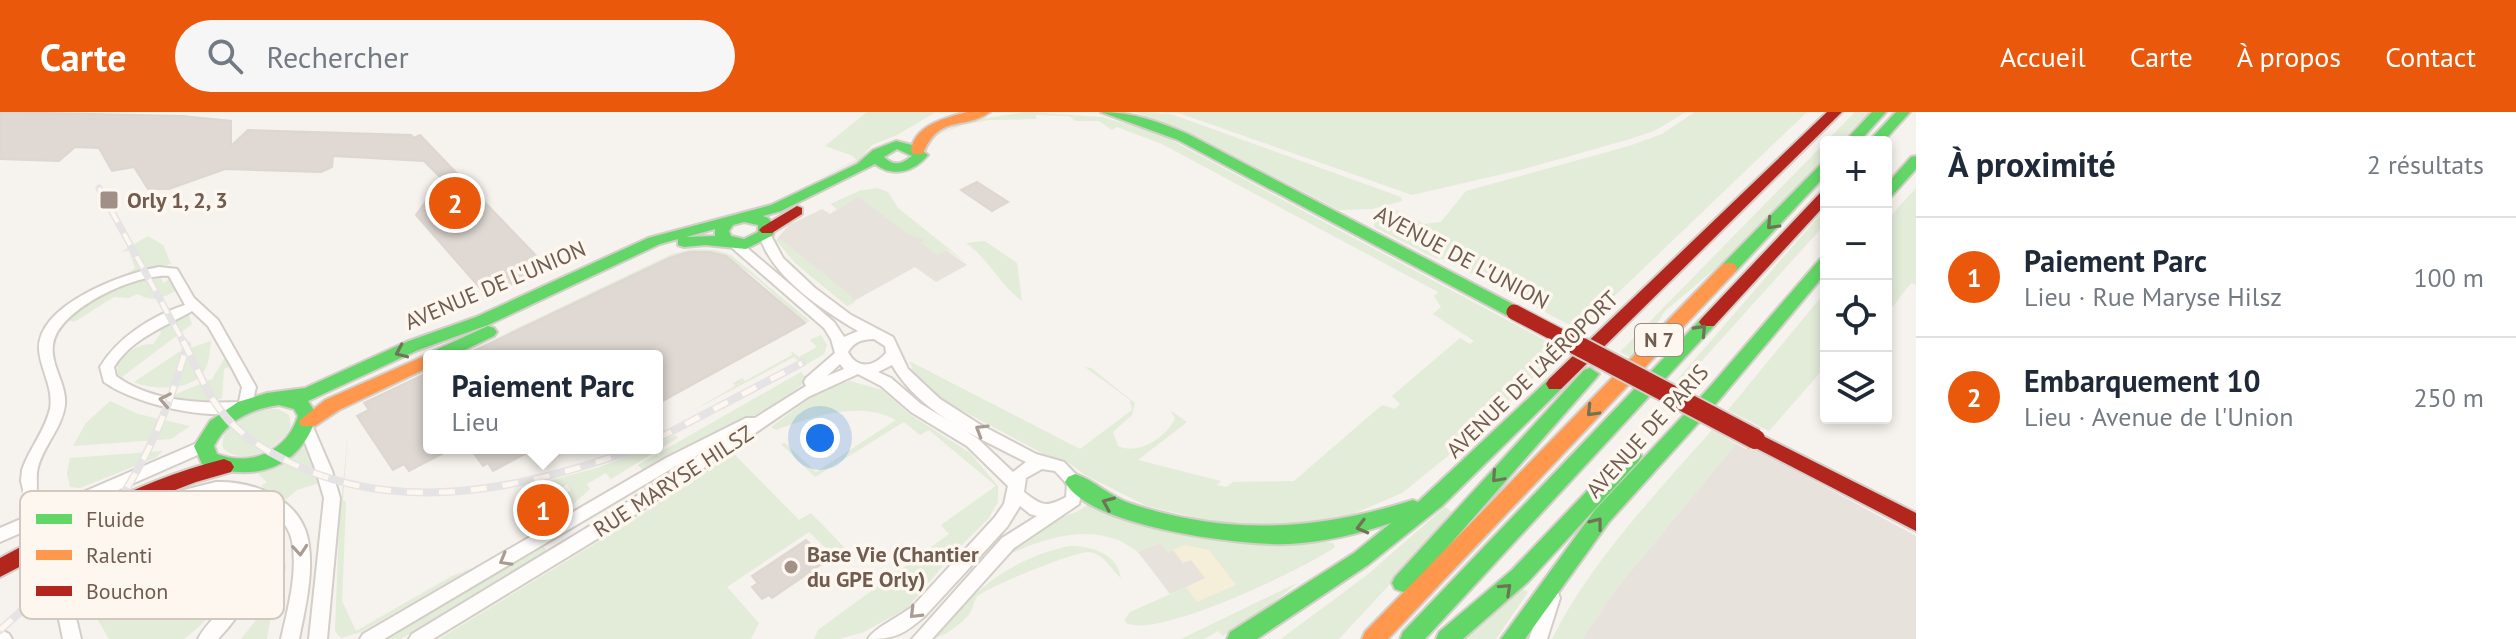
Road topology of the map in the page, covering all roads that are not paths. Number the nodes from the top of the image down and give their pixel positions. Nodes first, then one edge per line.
1 (955, 112) edge
2 (983, 112) edge
3 (1108, 112) edge
4 (1835, 112) edge
5 (1879, 112) edge
6 (1903, 112) edge
7 (1857, 136) edge
8 (1881, 136) edge
9 (882, 149) junction
10 (918, 151) junction
11 (1916, 160) edge
12 (896, 169) junction
13 (1820, 173) edge
14 (1892, 187) edge
15 (1820, 201) edge
16 (738, 218) junction
17 (766, 232) junction
18 (732, 243) junction
19 (1820, 270) edge
20 (1650, 293) junction
21 (186, 309) dead end
22 (874, 334) junction
23 (450, 350) edge
24 (841, 353) junction
25 (893, 354) junction
26 (423, 363) edge
27 (1740, 363) junction
28 (859, 369) junction
29 (803, 393) junction
30 (279, 398) junction
31 (244, 406) junction
32 (307, 424) junction
33 (204, 446) junction
34 (1050, 464) junction
35 (224, 467) junction
36 (1075, 482) junction
37 (1015, 486) junction
38 (29, 491) edge
39 (96, 491) edge
40 (147, 491) edge
41 (200, 491) edge
42 (252, 491) edge
43 (1435, 500) junction
44 (1062, 509) junction
45 (284, 513) edge
46 (1916, 523) edge
47 (20, 526) edge
48 (0, 535) edge
49 (20, 558) edge
50 (0, 568) edge
51 (1549, 586) junction
52 (1276, 615) junction
53 (70, 619) joint
54 (224, 619) edge
55 (72, 639) edge
56 (84, 639) edge
57 (207, 639) edge
58 (290, 639) edge
59 (318, 639) edge
60 (369, 639) edge
61 (418, 639) edge
62 (877, 639) edge
63 (921, 639) edge
64 (1238, 639) edge
65 (1266, 639) edge
66 (1362, 639) edge
67 (1373, 639) edge
68 (1411, 639) edge
69 (1447, 639) edge
70 (1512, 639) edge
71 (1538, 639) edge

1 - 9 main road, AVENUE DE L'UNION
2 - 10 main road, AVENUE DE L'UNION
3 - 46 main road, AVENUE DE L'UNION, bridge
4 - 20 main road, AVENUE DE L'AÉROPORT
5 - 7 main road
6 - 8 main road
9 - 10 main road
9 - 12 main road
9 - 16 main road, AVENUE DE L'UNION
10 - 12 main road, AVENUE DE L'UNION
11 - 14 main road
12 - 17 main road, AVENUE DE L'UNION
13 -> 67 main road, N 7
68 -> 15 main road, N 7
16 - 17 main road
16 - 18 main road
16 -> 30 main road, AVENUE DE L'UNION
17 - 18 main road, AVENUE DE L'UNION
17 - 22 street
18 - 23 main road, AVENUE DE L'UNION
18 - 24 street
19 - 27 main road, AVENUE DE PARIS
20 - 43 main road, AVENUE DE L'AÉROPORT
20 -> 66 main road
31 -> 21 street
22 - 24 street
22 - 25 street
24 - 28 street
24 - 29 street, RUE MARYSE HILSZ
25 - 28 street
34 -> 25 street
26 - 32 main road, AVENUE DE L'UNION
51 -> 27 main road, AVENUE DE PARIS
69 -> 27 main road
28 - 29 street, RUE MARYSE HILSZ
28 - 37 street
29 -> 60 street, RUE MARYSE HILSZ
29 - 61 street, RUE MARYSE HILSZ
30 - 31 main road, AVENUE DE L'UNION
30 - 32 main road
31 - 33 main road, AVENUE DE L'UNION
31 - 38 street, bridge
32 - 35 main road, AVENUE DE L'UNION
32 - 59 street
33 - 35 main road
33 - 39 street, AVENUE DE L'UNION
34 - 36 street
34 - 37 street
35 - 40 main road, AVENUE DE L'UNION
43 -> 36 main road
36 - 44 street
37 - 44 street
37 -> 62 street
41 -> 42 street
43 - 52 main road, AVENUE DE L'AÉROPORT
44 - 63 street
45 -> 58 street
47 - 48 street, AVENUE DE L'UNION
49 - 50 main road, AVENUE DE L'UNION
51 - 70 main road, AVENUE DE PARIS
51 - 71 street
52 - 64 main road, AVENUE DE L'AÉROPORT
52 - 65 main road
53 - 55 street
53 - 56 street
54 - 57 street

